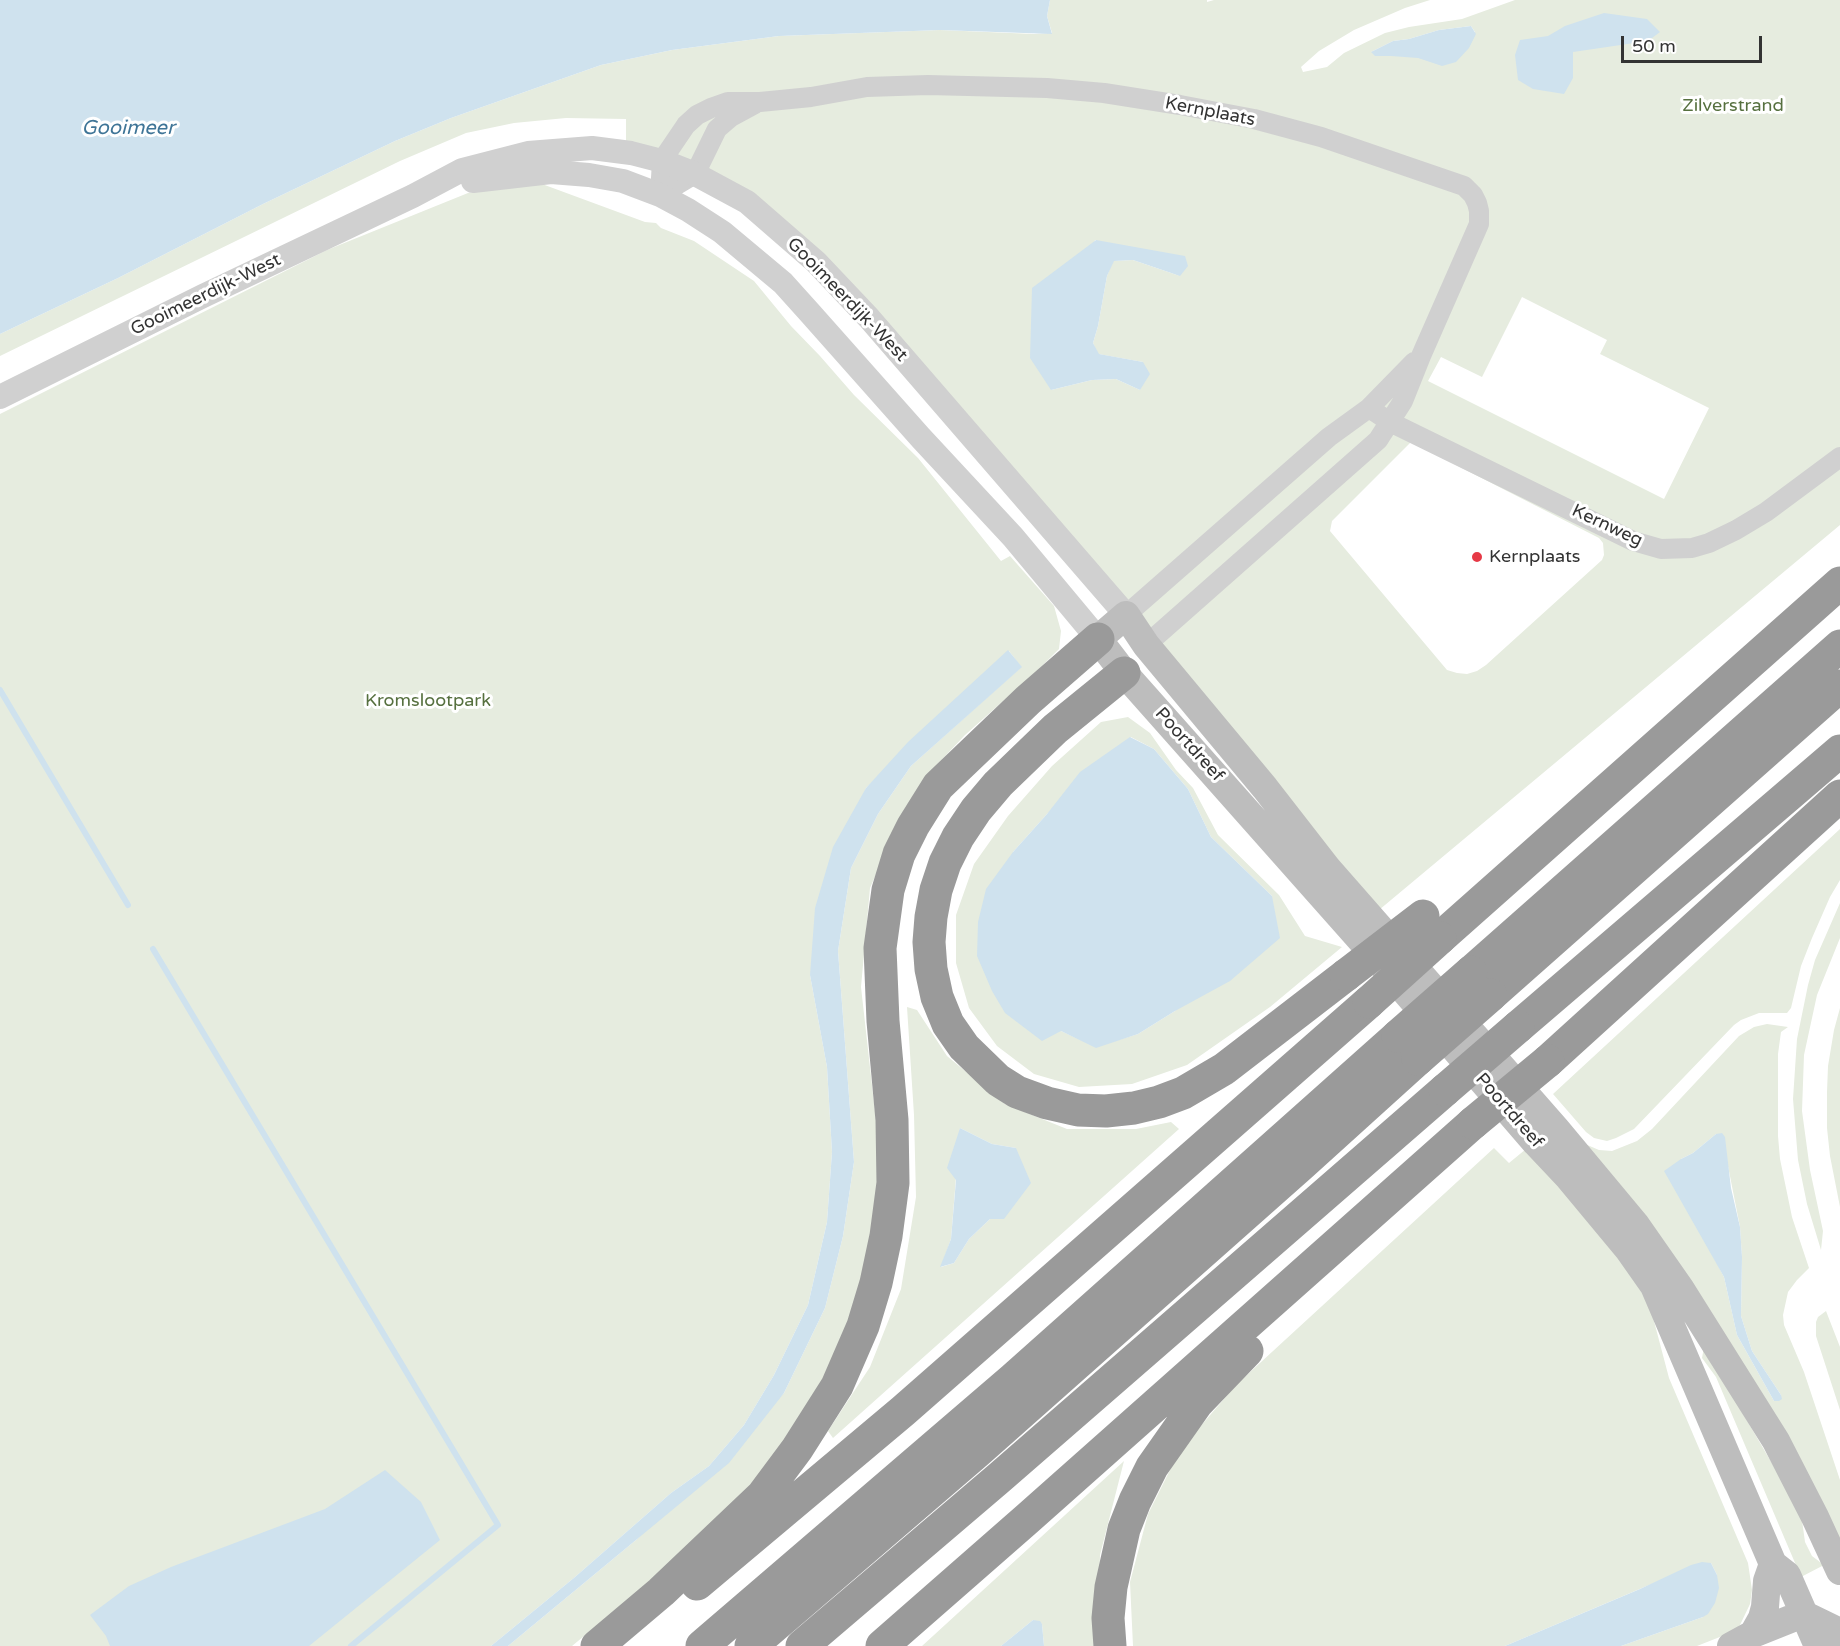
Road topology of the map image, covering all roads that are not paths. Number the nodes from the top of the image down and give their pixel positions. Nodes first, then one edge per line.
1 (760, 102) junction
2 (662, 161) junction
3 (695, 174) junction
4 (660, 195) junction
5 (413, 196) junction
6 (1421, 356) junction
7 (0, 397) edge
8 (1369, 408) junction
9 (1390, 422) junction
10 (1840, 457) edge
11 (1840, 584) edge
12 (1126, 615) junction
13 (1098, 639) junction
14 (1146, 645) junction
15 (1840, 646) edge
16 (1124, 673) junction
17 (1840, 686) edge
18 (1840, 750) edge
19 (1840, 796) edge
20 (1431, 927) junction
21 (1481, 983) junction
22 (1408, 1048) junction
23 (1479, 1129) junction
24 (1773, 1564) junction
25 (1840, 1571) edge
26 (1803, 1614) junction
27 (1831, 1636) edge
28 (1742, 1640) edge
29 (597, 1646) edge
30 (622, 1646) edge
31 (702, 1646) edge
32 (751, 1646) edge
33 (802, 1646) edge
34 (882, 1646) edge
35 (1110, 1646) edge

1 - 2 street, Kernplaats
1 - 3 street, Kernplaats
1 - 6 street, Kernplaats
2 - 3 street, Gooimeerdijk-West
2 - 4 street, Kernplaats
2 - 5 street, Gooimeerdijk-West
3 - 4 street
3 - 12 street, Gooimeerdijk-West
4 - 5 street, Gooimeerdijk-West
4 - 13 street, Gooimeerdijk-West
5 - 7 street, Gooimeerdijk-West
6 - 8 street, Kernplaats
6 - 9 street, Kernplaats
8 - 9 street, Kernweg
8 - 12 street, Kernplaats
9 - 10 street, Kernweg
9 - 14 street, Kernplaats
11 - 20 highway
12 - 13 main road, Kernplaats
12 - 14 main road, Poortdreef
13 - 16 main road, Poortdreef
13 - 29 highway
14 - 16 main road, Kernplaats
14 - 25 main road, Poortdreef
15 - 21 highway
16 - 20 highway, bridge
16 - 24 main road, Poortdreef
17 - 21 highway
18 - 33 highway, bridge
19 - 23 highway, bridge
20 - 30 highway, bridge
21 - 22 highway, bridge
22 - 31 highway
22 - 32 highway
23 - 34 highway
23 - 35 highway
24 - 26 main road, Poortdreef
24 - 28 main road
26 - 27 main road, Poortdreef
26 - 28 main road

